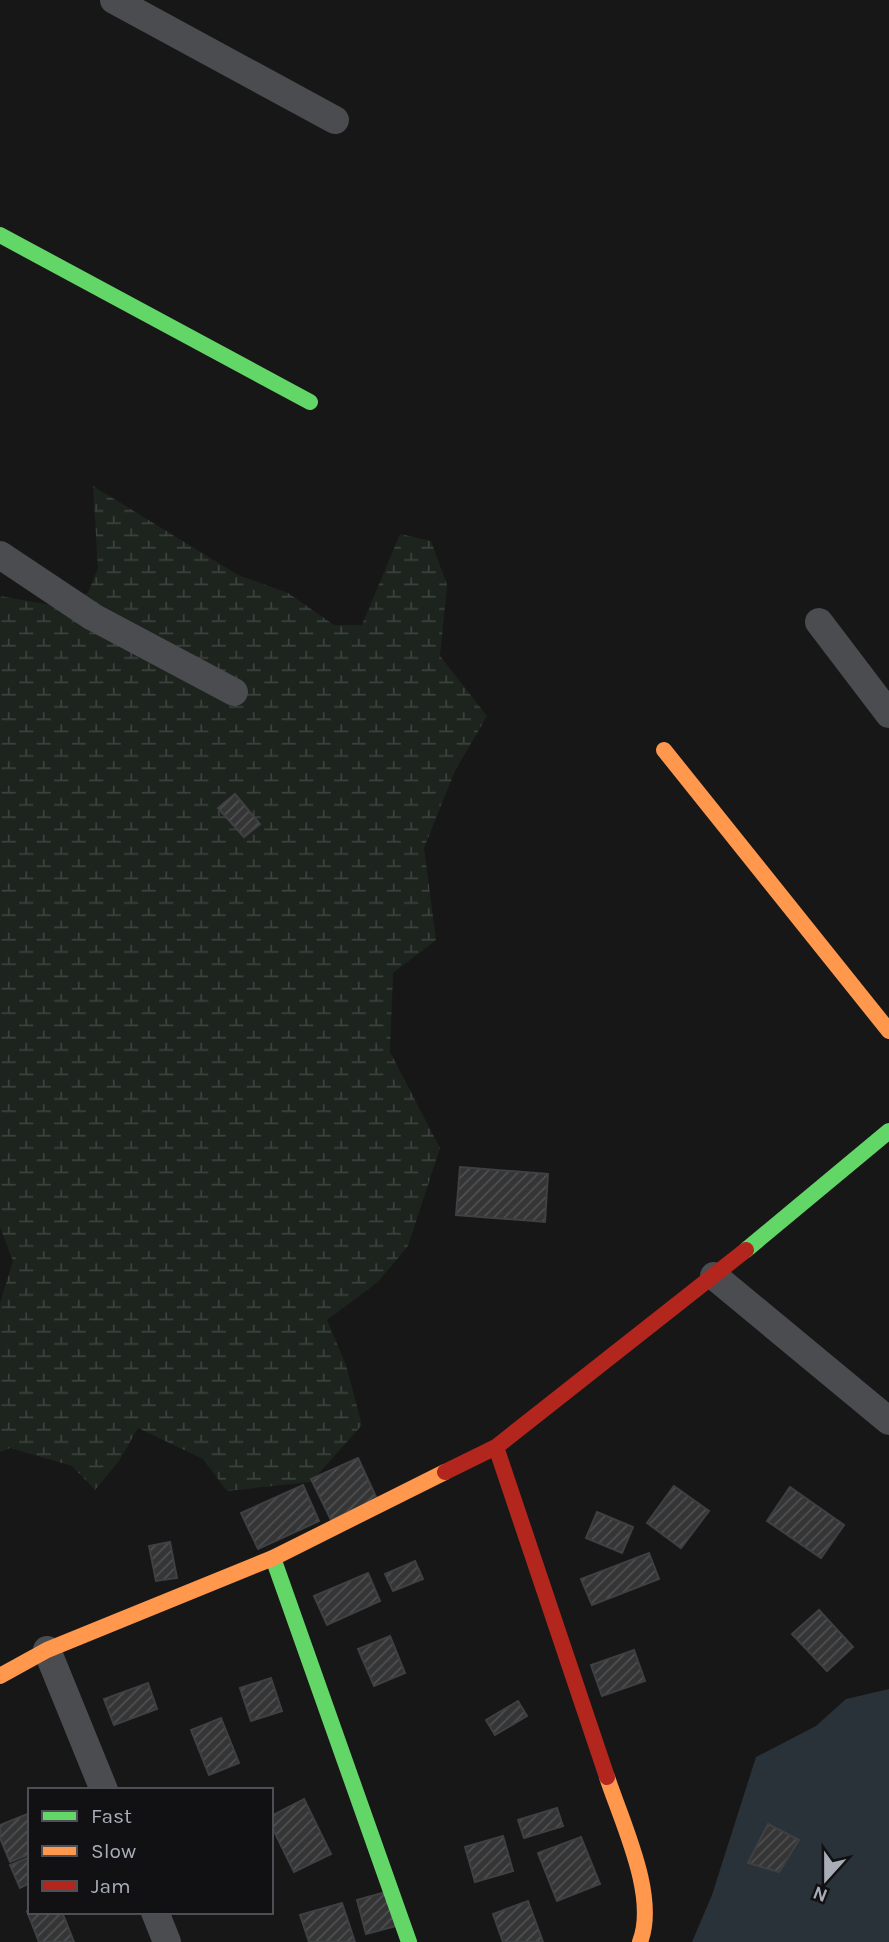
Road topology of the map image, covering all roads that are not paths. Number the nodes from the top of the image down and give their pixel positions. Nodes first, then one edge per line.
1 (114, 0) edge
2 (335, 120) dead end
3 (0, 235) edge
4 (310, 402) dead end
5 (0, 555) edge
6 (819, 622) dead end
7 (234, 692) dead end
8 (889, 714) edge
9 (664, 750) dead end
10 (889, 1031) edge
11 (889, 1132) edge
12 (714, 1276) junction
13 (889, 1421) edge
14 (496, 1447) junction
15 (273, 1558) junction
16 (47, 1650) junction
17 (0, 1676) edge
18 (103, 1788) edge
19 (156, 1914) edge
20 (167, 1942) edge
21 (409, 1942) edge
22 (640, 1942) edge

1 - 2 street
3 - 4 street
5 - 7 street
6 - 8 street
9 - 10 street
11 - 12 street
12 - 13 street
12 - 14 street
14 - 15 street
14 - 22 street
15 - 16 street
15 - 21 street
16 - 17 street
16 - 18 street
19 - 20 street

